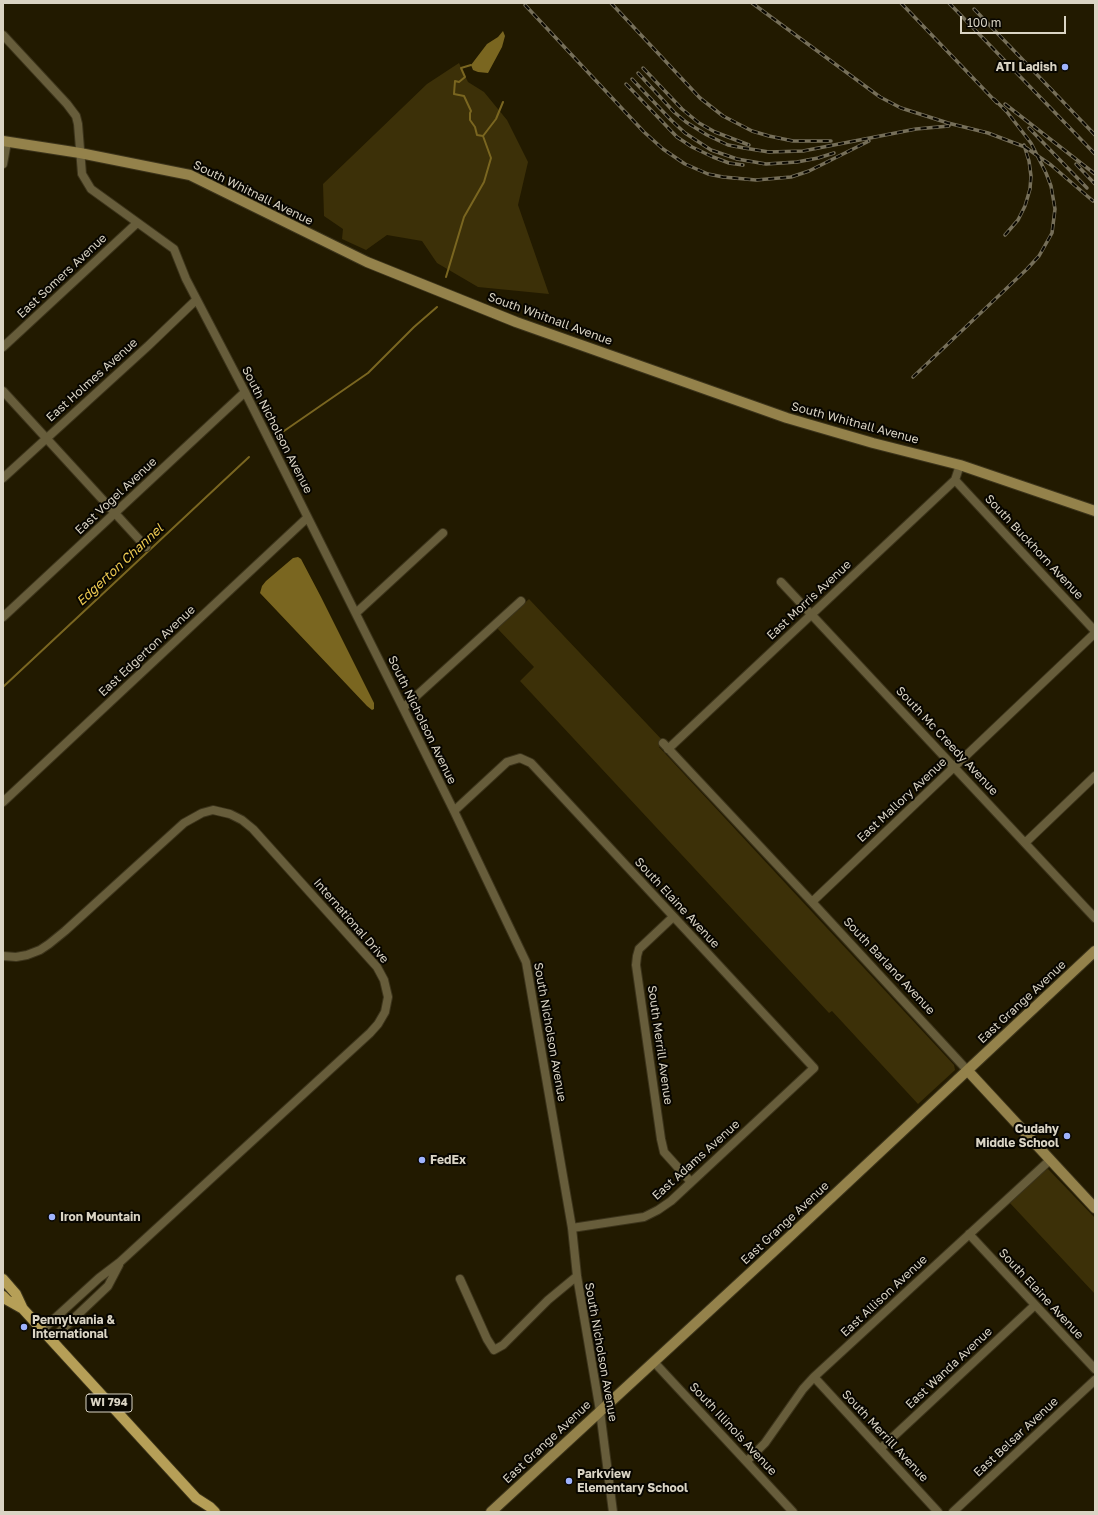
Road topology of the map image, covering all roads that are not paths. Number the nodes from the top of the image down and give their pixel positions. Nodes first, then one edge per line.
1 (3, 35) edge
2 (5, 142) edge
3 (80, 153) junction
4 (3, 164) edge
5 (137, 223) junction
6 (196, 300) junction
7 (3, 347) edge
8 (3, 391) edge
9 (245, 392) junction
10 (46, 438) junction
11 (960, 465) junction
12 (3, 478) edge
13 (955, 480) junction
14 (1095, 511) edge
15 (115, 513) junction
16 (307, 518) junction
17 (443, 533) dead end
18 (146, 547) dead end
19 (781, 582) dead end
20 (521, 601) dead end
21 (356, 613) junction
22 (812, 614) junction
23 (3, 617) edge
24 (1095, 632) edge
25 (403, 708) junction
26 (665, 746) joint
27 (954, 768) junction
28 (1095, 776) edge
29 (3, 802) edge
30 (454, 811) junction
31 (1025, 843) junction
32 (812, 902) junction
33 (673, 917) junction
34 (1095, 918) edge
35 (1095, 951) edge
36 (3, 956) edge
37 (814, 1068) joint
38 (968, 1071) junction
39 (1050, 1160) junction
40 (691, 1182) junction
41 (1095, 1208) edge
42 (572, 1228) junction
43 (969, 1234) junction
44 (120, 1262) junction
45 (577, 1276) junction
46 (460, 1279) dead end
47 (3, 1280) edge
48 (3, 1296) edge
49 (1035, 1305) junction
50 (23, 1309) junction
51 (42, 1330) junction
52 (51, 1340) junction
53 (654, 1362) junction
54 (1095, 1369) edge
55 (814, 1378) junction
56 (1095, 1380) edge
57 (600, 1411) junction
58 (880, 1449) junction
59 (747, 1461) junction
60 (196, 1498) junction
61 (203, 1512) edge
62 (215, 1512) edge
63 (492, 1512) edge
64 (613, 1512) edge
65 (793, 1512) edge
66 (938, 1512) edge
67 (953, 1512) edge

1 - 3 street, South Nicholson Avenue
2 - 3 street, South Whitnall Avenue
2 - 4 street
3 - 5 street, South Nicholson Avenue
3 - 11 street, South Whitnall Avenue
5 - 6 street, South Nicholson Avenue
5 - 7 street, East Somers Avenue
6 - 9 street, South Nicholson Avenue
6 - 10 street, East Holmes Avenue
8 - 10 street
9 - 15 street, East Vogel Avenue
9 - 16 street, South Nicholson Avenue
10 - 12 street, East Holmes Avenue
10 - 15 street
11 - 13 street, East Morris Avenue
11 - 14 street, South Whitnall Avenue
13 - 22 street, East Morris Avenue
13 - 24 street, South Buckhorn Avenue
15 - 18 street
15 - 23 street, East Vogel Avenue
16 - 21 street, South Nicholson Avenue
16 - 29 street, East Edgerton Avenue
17 - 21 street
19 - 22 street, South Mc Creedy Avenue
20 - 25 street
21 - 25 street, South Nicholson Avenue
22 - 26 street, East Morris Avenue
22 - 27 street, South Mc Creedy Avenue
24 - 27 street, East Mallory Avenue
25 - 30 street, South Nicholson Avenue
26 - 32 street, South Barland Avenue
27 - 31 street, South Mc Creedy Avenue
27 - 32 street, East Mallory Avenue
28 - 31 street
30 - 33 street, South Elaine Avenue
30 - 42 street, South Nicholson Avenue
31 - 34 street, South Mc Creedy Avenue
32 - 38 street, South Barland Avenue
33 - 37 street, South Elaine Avenue
33 - 40 street, South Merrill Avenue
35 - 38 street, East Grange Avenue
36 - 44 street, International Drive
37 - 40 street, East Adams Avenue
38 - 39 street, South Barland Avenue
38 - 53 street, East Grange Avenue
39 - 41 street, South Barland Avenue
39 - 43 street, East Allison Avenue
40 - 42 street, East Adams Avenue
42 - 45 street, South Nicholson Avenue
43 - 49 street, South Elaine Avenue
43 - 55 street, East Allison Avenue
44 - 51 street, International Drive
44 - 52 street, International Drive
45 - 46 street
45 - 57 street, South Nicholson Avenue
47 - 50 main road, WI 794
48 - 50 main road, WI 794
49 - 54 street, South Elaine Avenue
49 - 58 street, East Wanda Avenue
50 - 51 main road, WI 794
51 - 52 main road, WI 794
52 - 60 main road, WI 794
53 - 57 street, East Grange Avenue
53 - 59 street, South Illinois Avenue
55 - 58 street, South Merrill Avenue
55 - 59 street, East Allison Avenue
56 - 67 street, East Belsar Avenue
57 - 63 street, East Grange Avenue
57 - 64 street, South Nicholson Avenue
58 - 66 street, South Merrill Avenue
59 - 65 street, South Illinois Avenue
60 - 61 main road, WI 794
60 - 62 main road, WI 794

